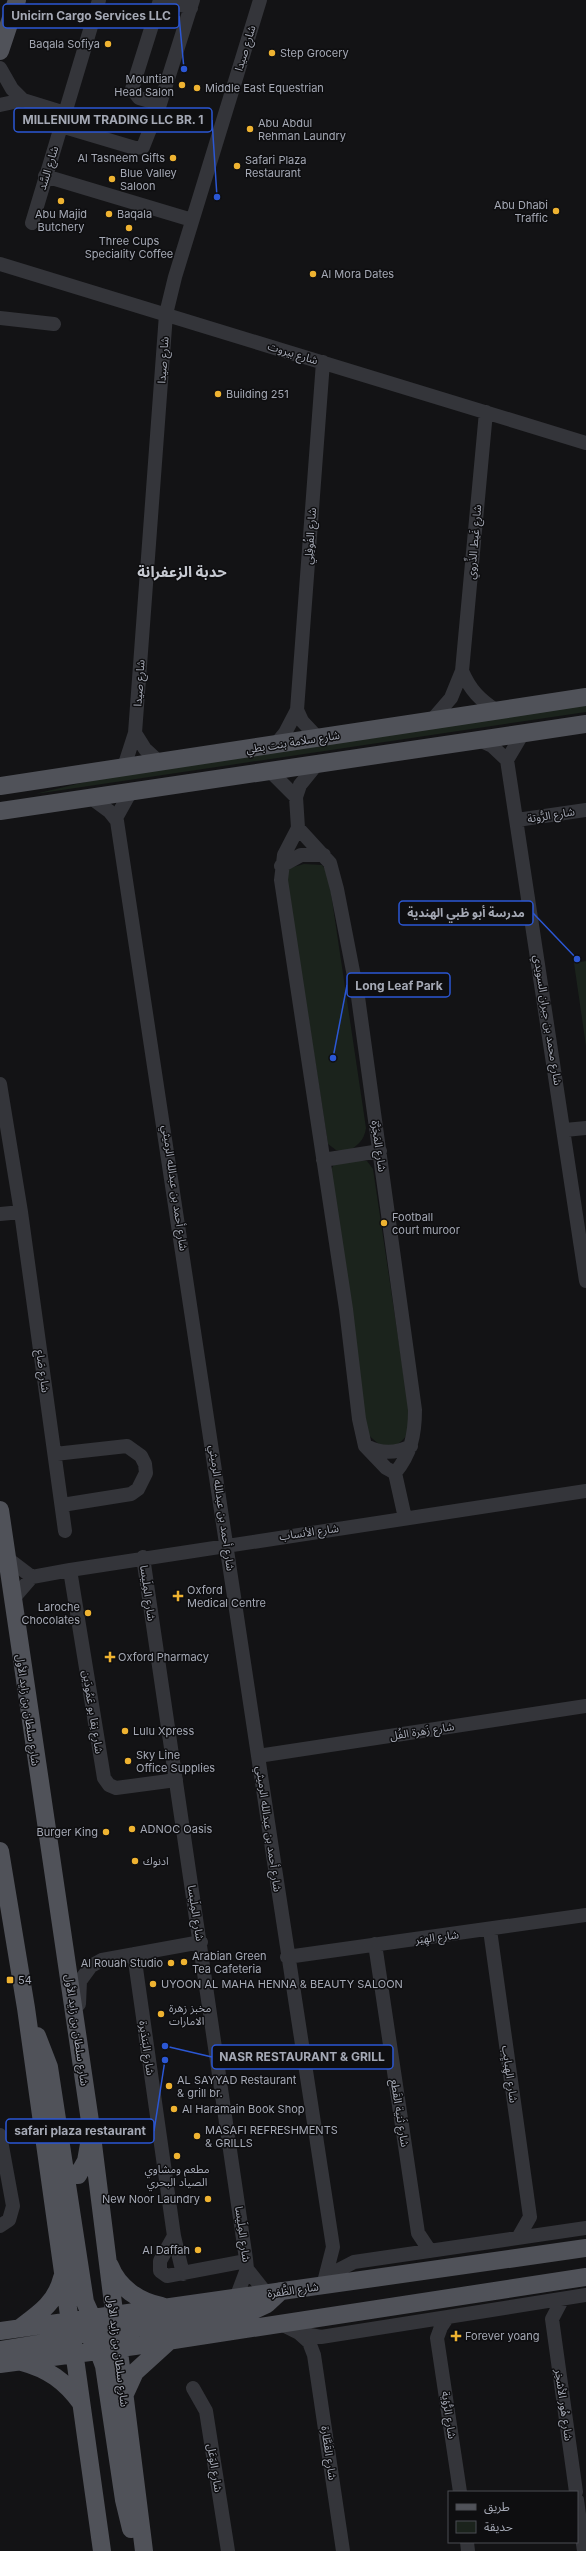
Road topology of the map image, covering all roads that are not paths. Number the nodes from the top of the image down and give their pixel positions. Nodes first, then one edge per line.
1 (17, 0) edge
2 (100, 0) edge
3 (160, 0) edge
4 (166, 0) edge
5 (260, 0) edge
6 (192, 4) edge
7 (0, 51) edge
8 (0, 68) edge
9 (23, 100) junction
10 (160, 104) junction
11 (0, 105) edge
12 (63, 119) junction
13 (45, 176) junction
14 (192, 220) junction
15 (32, 223) dead end
16 (0, 264) edge
17 (166, 314) junction
18 (0, 318) edge
19 (54, 324) dead end
20 (323, 362) junction
21 (486, 412) junction
22 (586, 443) edge
23 (462, 671) junction
24 (586, 697) edge
25 (297, 710) junction
26 (497, 711) junction
27 (432, 720) junction
28 (586, 724) edge
29 (523, 733) junction
30 (135, 734) junction
31 (318, 738) junction
32 (479, 740) junction
33 (276, 744) junction
34 (508, 760) junction
35 (159, 762) junction
36 (317, 764) junction
37 (124, 767) junction
38 (270, 771) junction
39 (0, 786) edge
40 (131, 791) junction
41 (90, 797) junction
42 (296, 797) junction
43 (586, 810) edge
44 (0, 811) edge
45 (116, 818) junction
46 (517, 820) junction
47 (298, 828) junction
48 (324, 854) junction
49 (281, 866) junction
50 (0, 1084) edge
51 (586, 1128) edge
52 (565, 1130) junction
53 (380, 1151) junction
54 (323, 1160) junction
55 (21, 1212) junction
56 (0, 1214) edge
57 (583, 1235) edge
58 (586, 1281) edge
59 (365, 1446) junction
60 (411, 1446) junction
61 (55, 1454) junction
62 (395, 1473) junction
63 (586, 1491) edge
64 (62, 1505) junction
65 (0, 1510) edge
66 (405, 1518) junction
67 (65, 1531) dead end
68 (227, 1545) junction
69 (143, 1557) junction
70 (7, 1558) junction
71 (70, 1570) junction
72 (32, 1577) junction
73 (13, 1599) junction
74 (586, 1706) edge
75 (258, 1756) junction
76 (176, 1780) junction
77 (0, 1851) edge
78 (586, 1915) edge
79 (490, 1930) junction
80 (201, 1942) junction
81 (375, 1944) junction
82 (134, 1954) junction
83 (287, 1957) junction
84 (26, 2008) junction
85 (83, 2070) junction
86 (91, 2128) junction
87 (0, 2135) edge
88 (66, 2170) junction
89 (4, 2176) edge
90 (530, 2217) junction
91 (0, 2226) edge
92 (586, 2228) edge
93 (418, 2233) junction
94 (550, 2234) junction
95 (174, 2236) junction
96 (518, 2238) junction
97 (333, 2247) junction
98 (586, 2248) edge
99 (430, 2251) junction
100 (404, 2255) junction
101 (106, 2256) junction
102 (354, 2262) junction
103 (247, 2265) junction
104 (183, 2274) junction
105 (62, 2277) junction
106 (586, 2277) edge
107 (325, 2281) junction
108 (274, 2292) junction
109 (586, 2295) edge
110 (236, 2298) junction
111 (562, 2300) junction
112 (534, 2304) junction
113 (166, 2307) junction
114 (447, 2318) junction
115 (552, 2319) junction
116 (421, 2322) junction
117 (279, 2323) junction
118 (20, 2328) junction
119 (0, 2331) edge
120 (299, 2333) junction
121 (95, 2334) junction
122 (335, 2335) junction
123 (437, 2338) junction
124 (168, 2341) junction
125 (0, 2350) edge
126 (314, 2354) junction
127 (19, 2361) junction
128 (0, 2364) edge
129 (193, 2388) dead end
130 (124, 2396) junction
131 (81, 2403) junction
132 (460, 2491) edge
133 (576, 2491) edge
134 (124, 2500) junction
135 (96, 2506) junction
136 (578, 2507) edge
137 (102, 2551) edge
138 (137, 2551) edge
139 (144, 2551) edge
140 (228, 2551) edge
141 (343, 2551) edge
142 (584, 2551) edge

1 - 7 main road
2 - 12 street, شارع السَّد
3 - 10 street
4 - 6 street
5 - 14 street, شارع صيدا
6 - 10 street
8 - 9 street
9 - 11 street
9 - 12 street
10 - 12 street
12 - 13 street, شارع السَّد
13 - 14 street
13 - 15 street, شارع السَّد
14 - 17 street, شارع صيدا
16 - 17 street, شارع بيروت
17 - 20 street, شارع بيروت
17 - 30 street, شارع صيدا
18 - 19 street
20 - 21 street, شارع بيروت
20 - 25 street, شارع الفُوفِلِي
21 - 22 street, شارع بيروت
21 - 23 street, شارع غَيط الذِّروي
23 - 26 street
23 - 27 street, شارع غَيط الذِّروي
24 - 26 main road, شارع سلامة بنت بطي
25 - 31 street
25 - 33 street, شارع الفُوفِلِي
26 - 27 main road, شارع سلامة بنت بطي
27 - 31 main road, شارع سلامة بنت بطي
28 - 29 main road
29 - 32 main road
29 - 34 street
30 - 35 street
30 - 37 street, شارع صيدا
31 - 33 main road, شارع سلامة بنت بطي
32 - 34 street
32 - 36 main road
33 - 35 main road, شارع سلامة بنت بطي
34 - 46 street, شارع محمد بن جبران السويدي
35 - 37 main road, شارع سلامة بنت بطي
36 - 38 main road
36 - 42 street
37 - 39 main road, شارع سلامة بنت بطي
38 - 40 main road
38 - 42 street
40 - 41 main road
40 - 45 street
41 - 44 main road
41 - 45 street
42 - 47 street
43 - 46 street, شارع الرُّوتة
45 - 68 street, شارع أحمد بن عبدالله الرميثي
46 - 52 street, شارع محمد بن جبران السويدي
47 - 48 street, شارع المَجَرَّة
47 - 49 street
48 - 49 street
48 - 53 street, شارع المَجَرَّة
49 - 54 street
50 - 55 street, شارع صَاع
51 - 52 street
52 - 57 street, شارع محمد بن جبران السويدي
53 - 54 street
53 - 60 street, شارع المَجَرَّة
54 - 59 street
55 - 56 street
55 - 61 street, شارع صَاع
57 - 58 street, شارع محمد بن جبران السويدي
59 - 60 street
59 - 62 street
60 - 62 street, شارع المَجَرَّة
61 - 64 street, شارع صَاع
61 - 64 street
62 - 66 street
63 - 66 street, شارع الأنساب
64 - 67 street, شارع صَاع
65 - 70 main road, شارع سلطان بن زايد الأول
66 - 68 street, شارع الأنساب
68 - 69 street, شارع الأنساب
68 - 75 street, شارع أحمد بن عبدالله الرميثي
69 - 71 street, شارع الأنساب
69 - 76 street, شارع المِلَيسا
70 - 72 street
70 - 73 main road, شارع سلطان بن زايد الأول
71 - 72 street, شارع الأنساب
71 - 76 street, شارع نِقا بو عَمُودَين
72 - 73 street
73 - 85 main road, شارع سلطان بن زايد الأول
74 - 75 street, شارع زَهرة الفُل
75 - 83 street, شارع أحمد بن عبدالله الرميثي
76 - 80 street, شارع المِلَيسا
77 - 84 main road, شارع سلطان بن زايد الأول
78 - 79 street, شارع الهِيَر
79 - 81 street, شارع الهِيَر
79 - 90 street, شارع الهِبايِب
80 - 82 street
80 - 103 street, شارع المِلَيسا
81 - 83 street, شارع الهِيَر
81 - 93 street, شارع ثَنية القَطع
82 - 85 street
82 - 95 street, شارع البَندَيرة
83 - 97 street, شارع أحمد بن عبدالله الرميثي
84 - 88 main road
84 - 105 main road, شارع سلطان بن زايد الأول
85 - 86 main road, شارع سلطان بن زايد الأول
86 - 88 main road
86 - 101 main road, شارع سلطان بن زايد الأول
87 - 89 street
88 - 121 main road
89 - 91 street
90 - 94 street
90 - 96 street
92 - 94 street
93 - 99 street, شارع ثَنية القَطع
93 - 100 street
94 - 96 street
95 - 104 street, شارع البَندَيرة
95 - 104 street
96 - 99 street
97 - 102 street
97 - 107 street, شارع أحمد بن عبدالله الرميثي
98 - 107 main road, شارع الظَّفرة
99 - 100 street
100 - 102 street
101 - 113 main road
101 - 121 main road, شارع سلطان بن زايد الأول
102 - 107 street
103 - 104 street
103 - 108 street, شارع المِلَيسا
103 - 110 street, شارع المِلَيسا
105 - 118 main road
105 - 121 main road, شارع سلطان بن زايد الأول
106 - 117 main road, شارع الظَّفرة
107 - 108 main road, شارع الظَّفرة
108 - 110 main road, شارع الظَّفرة
108 - 121 main road
109 - 111 street
110 - 113 main road, شارع الظَّفرة
111 - 112 street
111 - 115 street
112 - 114 street
112 - 115 street
113 - 121 main road, شارع الظَّفرة
114 - 116 street
114 - 123 street
115 - 133 street, شارع هُور الأشخِر
116 - 122 street
116 - 123 street
117 - 120 street
117 - 124 main road, شارع الظَّفرة
118 - 119 main road, شارع الظَّفرة
118 - 121 main road, شارع الظَّفرة
120 - 122 street
120 - 126 street, شارع القَطَّارة
121 - 124 main road, شارع الظَّفرة
121 - 125 main road
121 - 127 main road, شارع الظَّفرة
121 - 130 main road, شارع سلطان بن زايد الأول
121 - 131 main road, شارع سلطان بن زايد الأول
121 - 134 main road
122 - 126 street
123 - 132 street, شارع الرُّؤية
124 - 130 main road
126 - 141 street, شارع القَطَّارة
127 - 128 main road, شارع الظَّفرة
127 - 131 main road
129 - 140 street, شارع الوَعَل
130 - 139 main road, شارع سلطان بن زايد الأول
131 - 135 main road, شارع سلطان بن زايد الأول
134 - 135 main road
134 - 138 main road
135 - 137 main road, شارع سلطان بن زايد الأول
136 - 142 street

